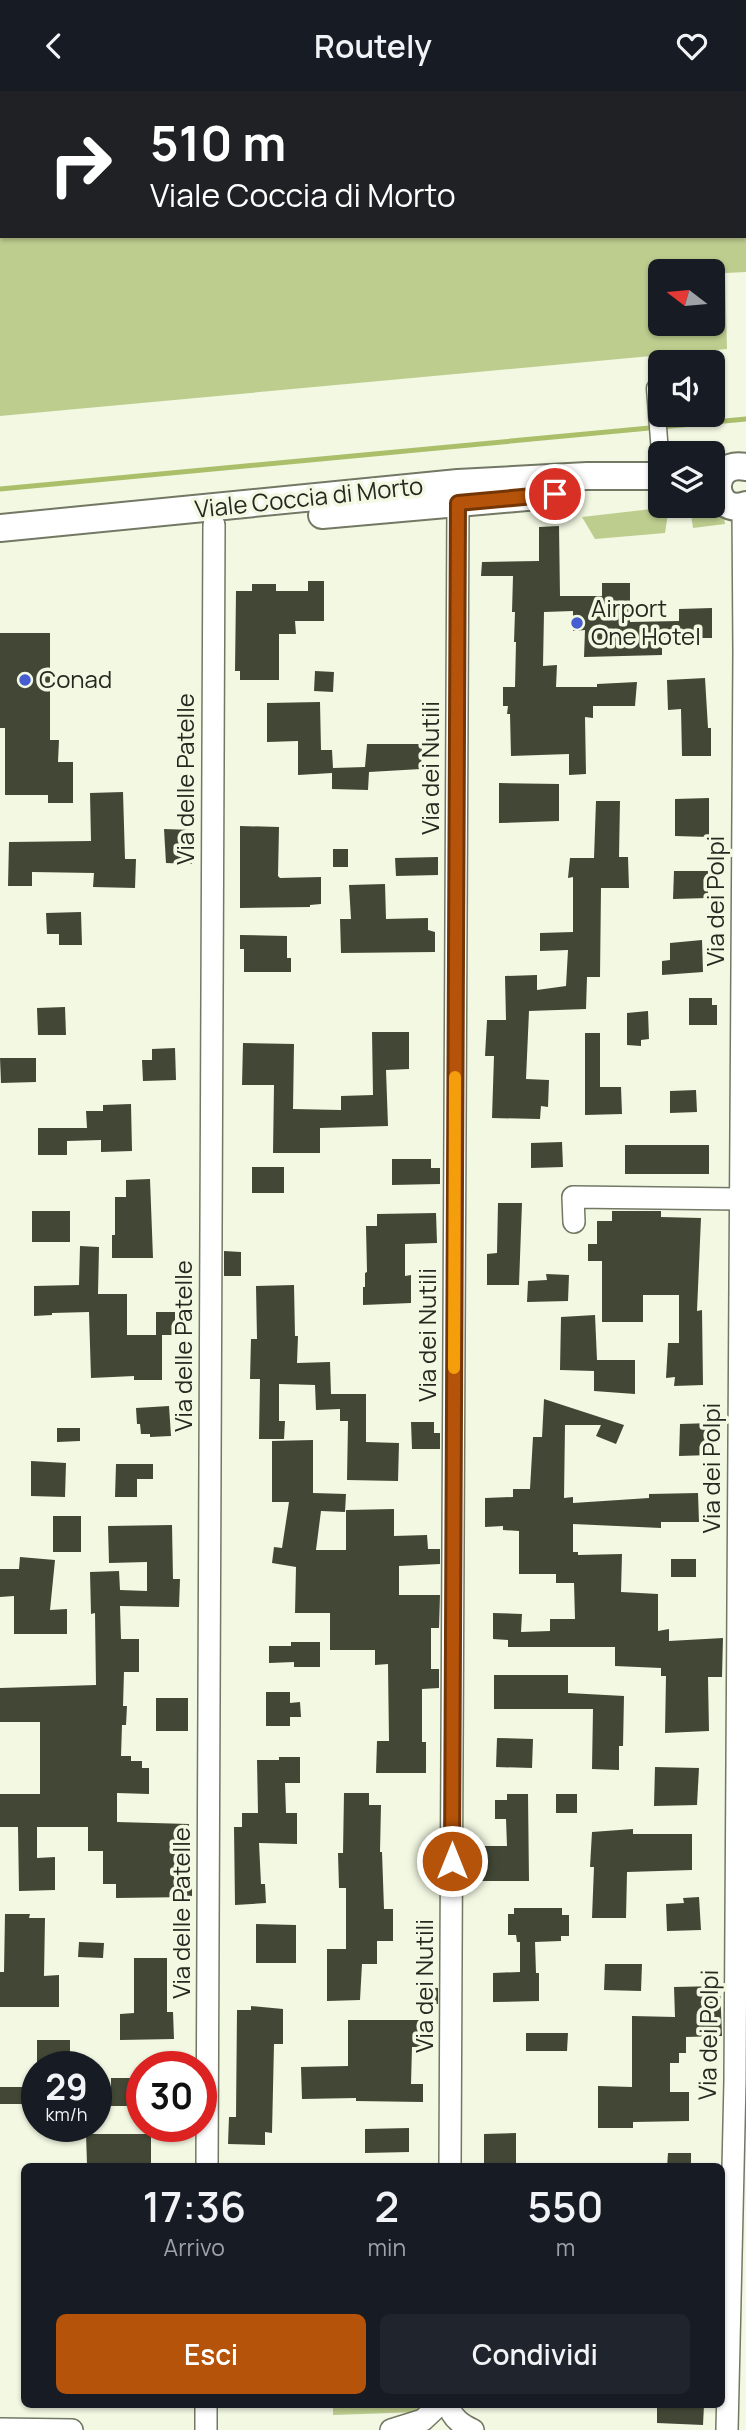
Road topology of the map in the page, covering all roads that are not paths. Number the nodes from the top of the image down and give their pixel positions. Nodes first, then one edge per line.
1 (728, 468) edge
2 (648, 478) edge
3 (648, 490) edge
4 (730, 501) edge
5 (458, 503) junction
6 (214, 525) junction
7 (0, 528) edge
8 (0, 546) edge
9 (740, 1199) junction
10 (574, 1222) dead end
11 (207, 2163) edge
12 (450, 2163) edge
13 (206, 2408) edge
14 (436, 2408) edge
15 (450, 2408) edge
16 (0, 2429) edge
17 (72, 2430) edge
18 (206, 2430) edge
19 (391, 2430) edge
20 (473, 2430) edge
21 (727, 2430) edge

1 - 4 street
2 - 7 street, Viale Coccia di Morto
3 - 5 street, Viale Coccia di Morto
4 - 9 street, Via dei Polpi
5 - 6 street, Viale Coccia di Morto
5 - 12 street, Via dei Nutili
6 - 8 street, Viale Coccia di Morto
6 - 11 street, Via delle Patelle
9 - 10 street
9 - 21 street, Via dei Polpi
13 - 18 street
14 - 19 street
15 - 20 street
16 - 17 street

